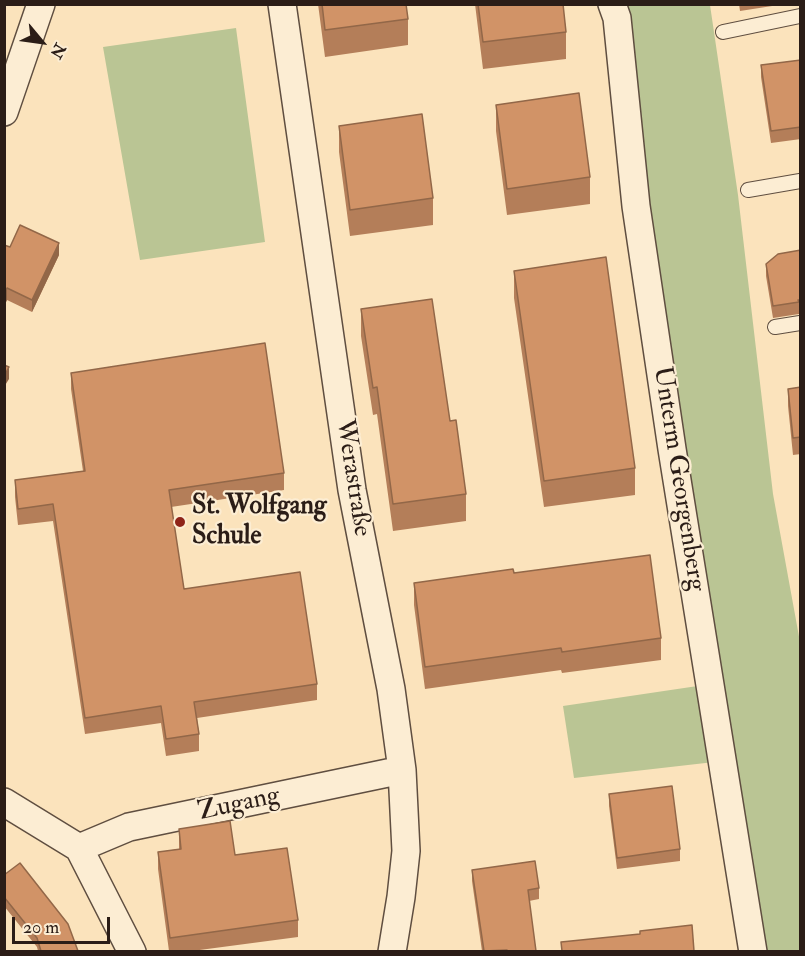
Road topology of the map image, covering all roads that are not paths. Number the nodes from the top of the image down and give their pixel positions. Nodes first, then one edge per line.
1 (41, 4) edge
2 (282, 4) edge
3 (612, 4) edge
4 (801, 16) edge
5 (723, 32) dead end
6 (4, 112) edge
7 (801, 181) edge
8 (748, 190) dead end
9 (801, 323) edge
10 (776, 327) dead end
11 (402, 770) junction
12 (4, 802) edge
13 (79, 848) junction
14 (132, 951) edge
15 (392, 951) edge
16 (753, 951) edge

1 - 6 street
2 - 11 street, Werastraße
3 - 16 street, Unterm Georgenberg
4 - 5 lane
7 - 8 lane
9 - 10 lane
11 - 13 street, Zugang
11 - 15 street, Werastraße
12 - 13 street
13 - 14 street

